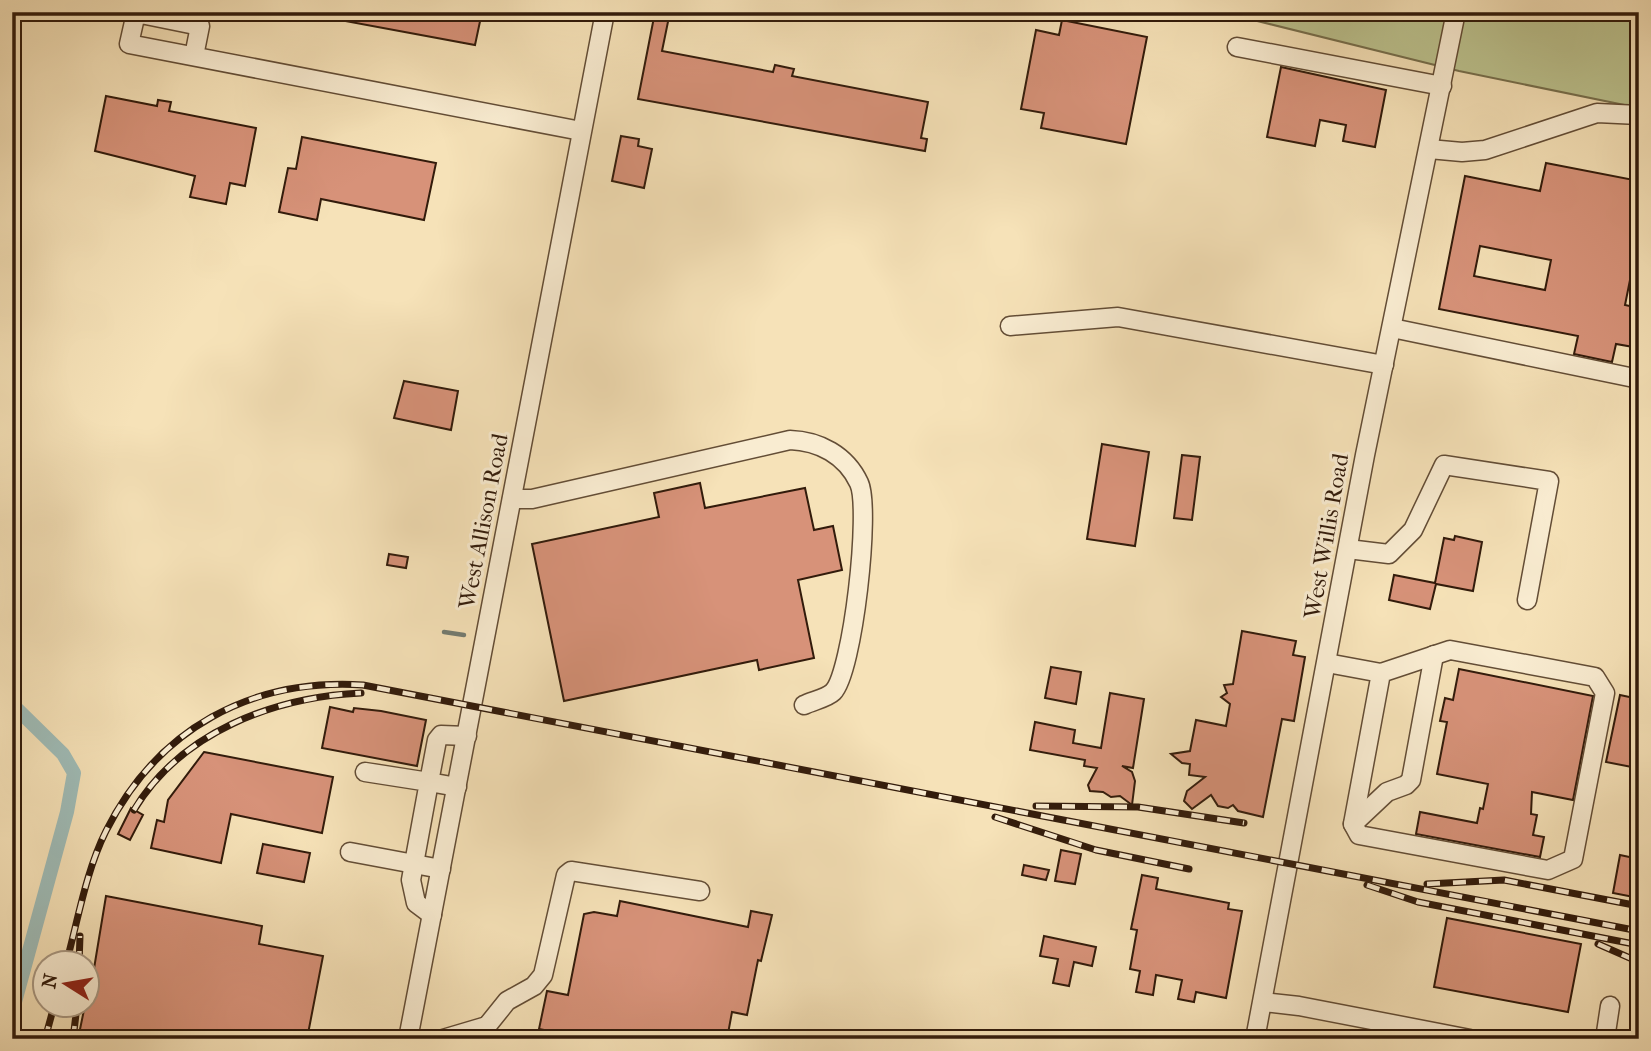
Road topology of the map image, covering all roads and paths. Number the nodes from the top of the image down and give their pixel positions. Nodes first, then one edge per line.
1 (605, 12) edge
2 (1456, 12) edge
3 (1237, 47) dead end
4 (194, 56) dead end
5 (1442, 86) junction
6 (1639, 115) edge
7 (581, 131) junction
8 (1429, 149) junction
9 (1010, 326) dead end
10 (1392, 328) junction
11 (1384, 365) junction
12 (1639, 379) edge
13 (512, 499) junction
14 (1348, 549) junction
15 (1527, 600) dead end
16 (1434, 655) junction
17 (1327, 663) junction
18 (1381, 673) junction
19 (804, 705) dead end
20 (467, 736) junction
21 (365, 772) dead end
22 (429, 782) junction
23 (457, 787) junction
24 (1353, 824) junction
25 (350, 852) dead end
26 (414, 864) junction
27 (442, 869) junction
28 (700, 891) dead end
29 (432, 915) junction
30 (1263, 1002) junction
31 (1610, 1006) dead end
32 (485, 1033) edge
33 (408, 1039) edge
34 (443, 1039) edge
35 (1255, 1039) edge
36 (1470, 1039) edge
37 (1605, 1039) edge

1 - 7 street, West Allison Road
2 - 5 street, West Willis Road
3 - 5 street
4 - 7 street
5 - 8 street, West Willis Road
6 - 8 street
7 - 13 street, West Allison Road
8 - 10 street, West Willis Road
9 - 11 street
10 - 11 street, West Willis Road
10 - 12 street
11 - 14 street, West Willis Road
13 - 19 street
13 - 20 street, West Allison Road
14 - 15 street
14 - 17 street, West Willis Road
16 - 18 street
16 - 24 street
16 - 24 street
17 - 18 street
17 - 30 street, West Willis Road
18 - 24 street
20 - 22 street
20 - 23 street, West Allison Road
21 - 22 street
22 - 23 street
22 - 26 street
23 - 27 street, West Allison Road
25 - 26 street
26 - 27 street
26 - 29 street
27 - 29 street, West Allison Road
28 - 32 street
29 - 33 street, West Allison Road
30 - 35 street, West Willis Road
30 - 36 street
31 - 37 street
32 - 34 street

